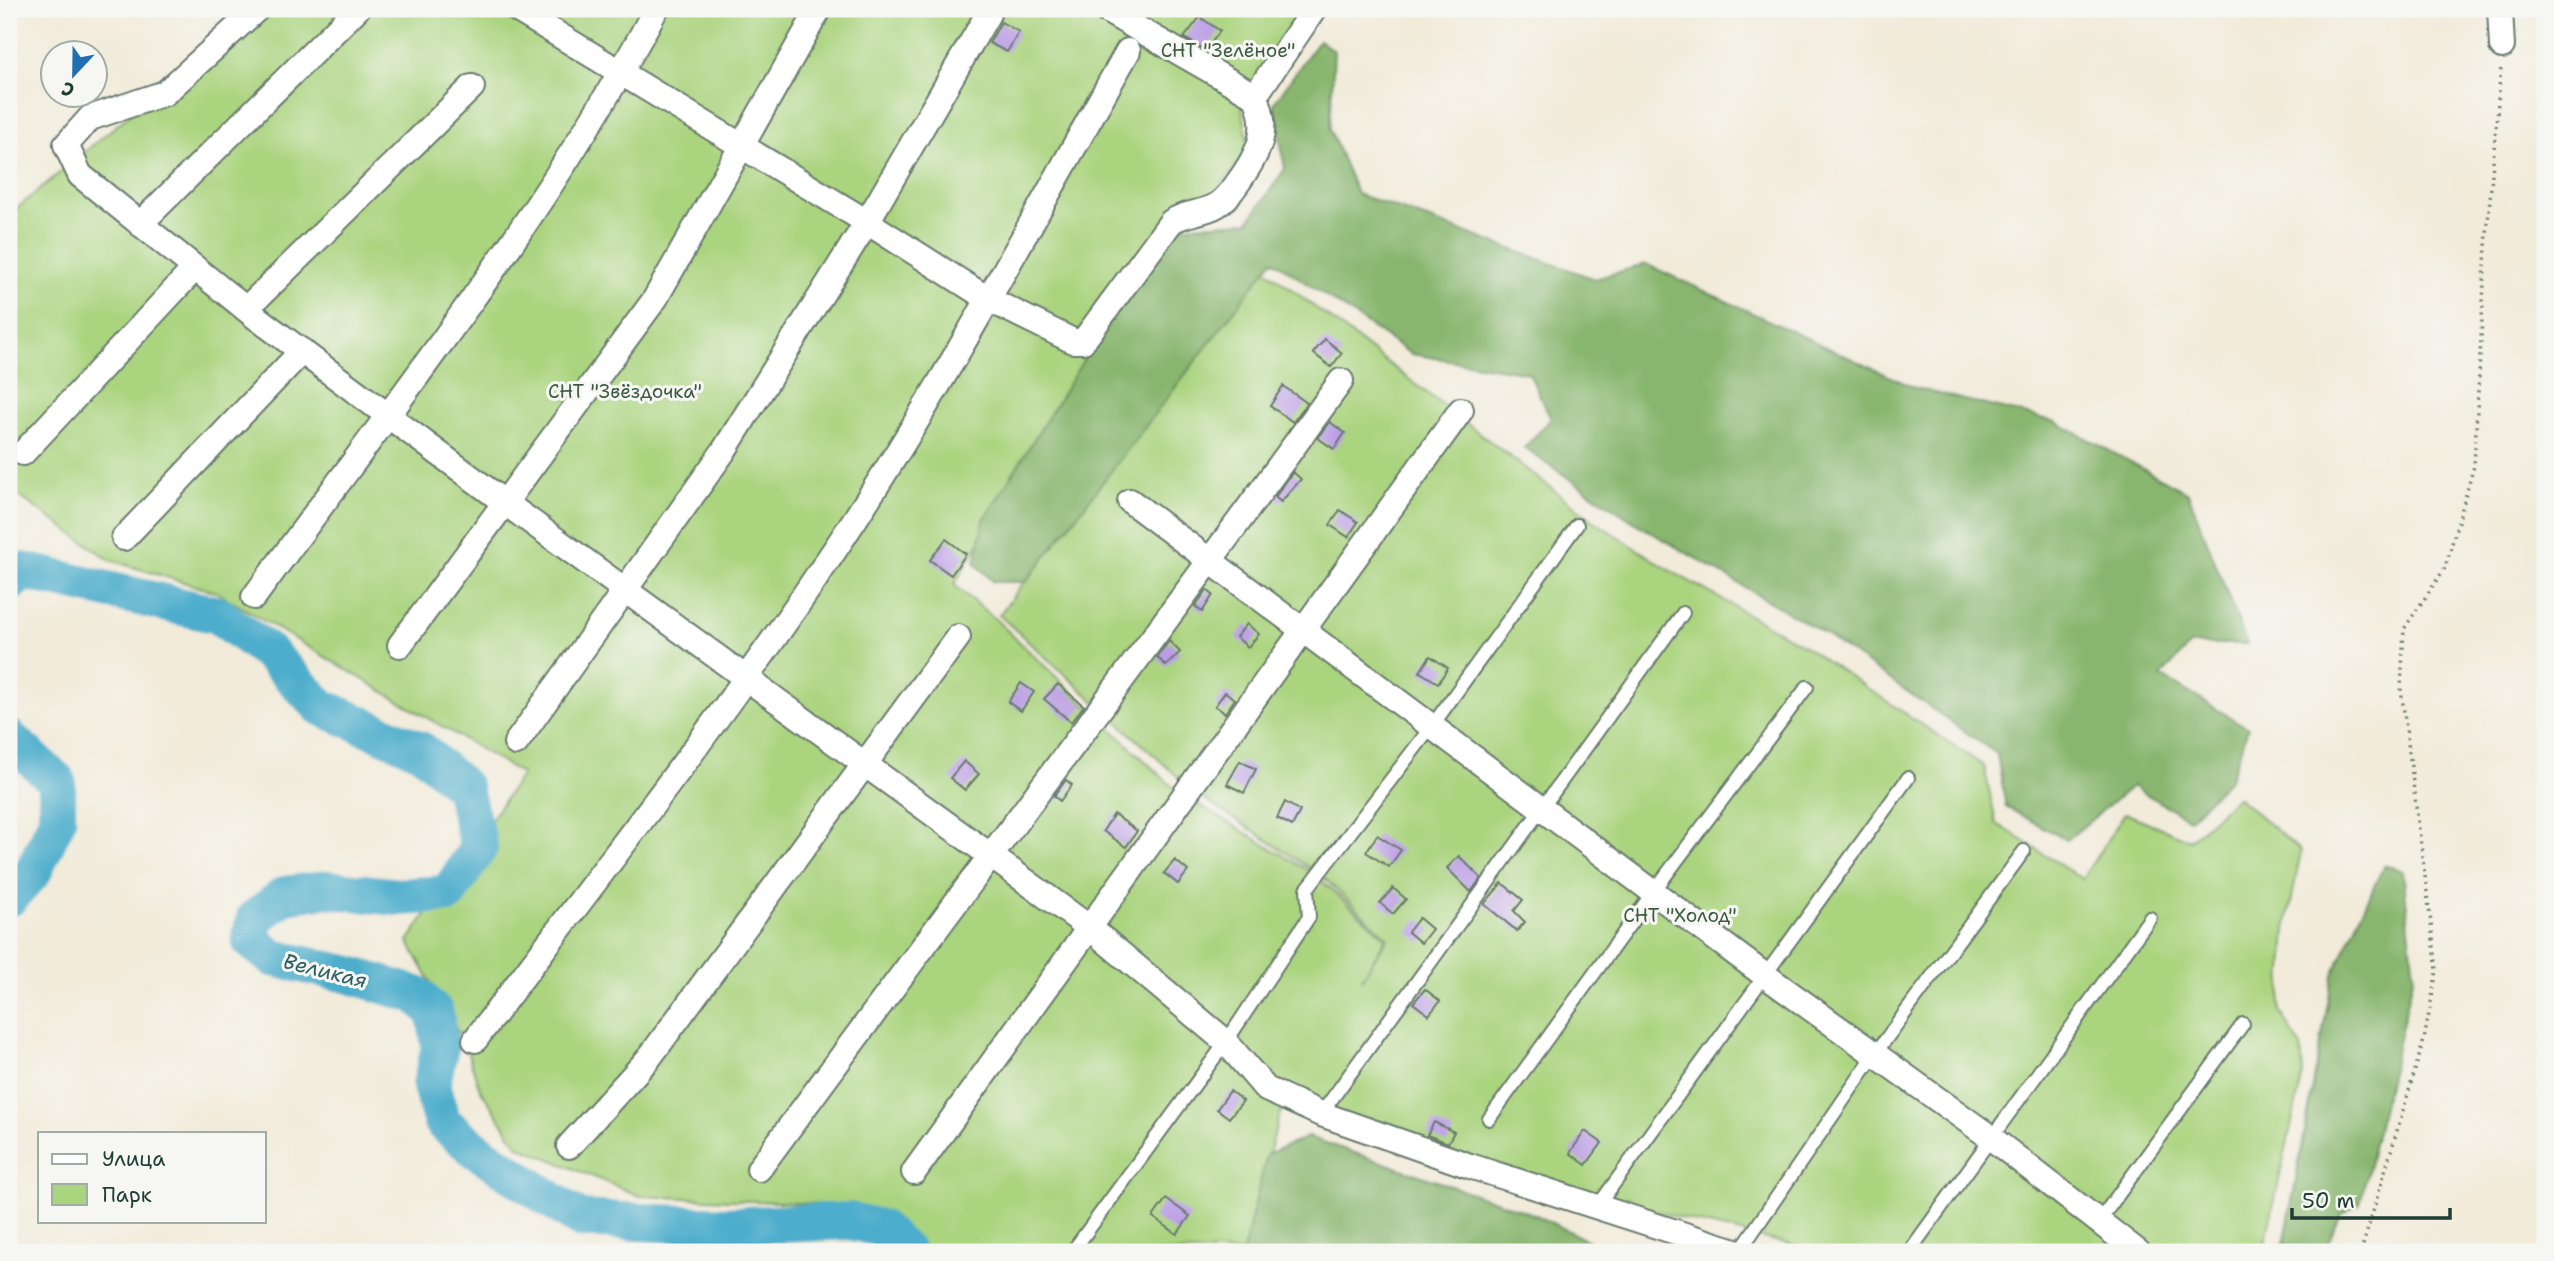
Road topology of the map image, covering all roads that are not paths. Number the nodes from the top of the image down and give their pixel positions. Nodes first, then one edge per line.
1 (257, 9) edge
2 (357, 9) edge
3 (516, 9) edge
4 (656, 9) edge
5 (819, 9) edge
6 (1104, 9) edge
7 (1314, 9) edge
8 (2500, 9) edge
9 (988, 14) dead end
10 (2502, 46) road end
11 (1128, 51) dead end
12 (621, 75) junction
13 (472, 87) dead end
14 (1255, 96) junction
15 (741, 146) junction
16 (867, 222) junction
17 (140, 224) junction
18 (195, 268) junction
19 (988, 299) junction
20 (246, 309) junction
21 (302, 351) junction
22 (1341, 381) dead end
23 (1461, 410) dead end
24 (387, 415) junction
25 (23, 453) dead end
26 (1130, 500) dead end
27 (504, 502) junction
28 (1577, 525) dead end
29 (124, 538) dead end
30 (1212, 561) junction
31 (624, 591) junction
32 (254, 597) dead end
33 (1683, 613) dead end
34 (1303, 628) junction
35 (958, 637) dead end
36 (400, 645) dead end
37 (748, 677) junction
38 (1807, 687) dead end
39 (1432, 726) junction
40 (516, 743) dead end
41 (864, 765) junction
42 (1908, 778) dead end
43 (1544, 809) junction
44 (2024, 851) dead end
45 (989, 855) junction
46 (1654, 891) junction
47 (2150, 918) dead end
48 (1090, 928) junction
49 (1763, 974) junction
50 (2243, 1024) dead end
51 (475, 1040) dead end
52 (1227, 1042) junction
53 (1875, 1054) junction
54 (1321, 1114) junction
55 (1489, 1119) dead end
56 (1990, 1137) junction
57 (569, 1146) dead end
58 (759, 1169) dead end
59 (914, 1172) dead end
60 (1597, 1207) junction
61 (2099, 1221) junction
62 (1072, 1252) edge
63 (1739, 1252) edge
64 (1909, 1252) edge
65 (2138, 1252) edge

1 - 17 street
2 - 17 street
3 - 12 street
4 - 12 street
5 - 15 street
6 - 14 street
7 - 14 street
8 - 10 street
9 - 16 street
11 - 19 street
12 - 15 street
12 - 24 street
13 - 20 street
14 - 19 street
15 - 16 street
15 - 27 street
16 - 19 street
16 - 31 street
17 - 18 street
18 - 20 street
18 - 25 street
19 - 37 street
20 - 21 street
21 - 24 street
21 - 29 street
22 - 30 street
23 - 34 street
24 - 27 street
24 - 32 street
26 - 30 street
27 - 31 street
27 - 36 street
28 - 39 lane
30 - 34 street
30 - 45 street
31 - 37 street
31 - 40 street
33 - 43 lane
34 - 39 street
34 - 48 street
35 - 41 street
37 - 41 street
37 - 51 street
38 - 46 lane
39 - 43 street
39 - 52 lane
41 - 45 street
41 - 57 street
42 - 49 lane
43 - 46 street
43 - 54 lane
44 - 53 lane
45 - 48 street
45 - 58 street
46 - 49 street
46 - 55 lane
47 - 56 lane
48 - 52 street
48 - 59 street
49 - 53 street
49 - 60 lane
50 - 61 lane
52 - 54 street
52 - 62 lane
53 - 56 street
53 - 63 lane
54 - 60 street
56 - 61 street
56 - 64 lane
60 - 63 street
61 - 65 street

